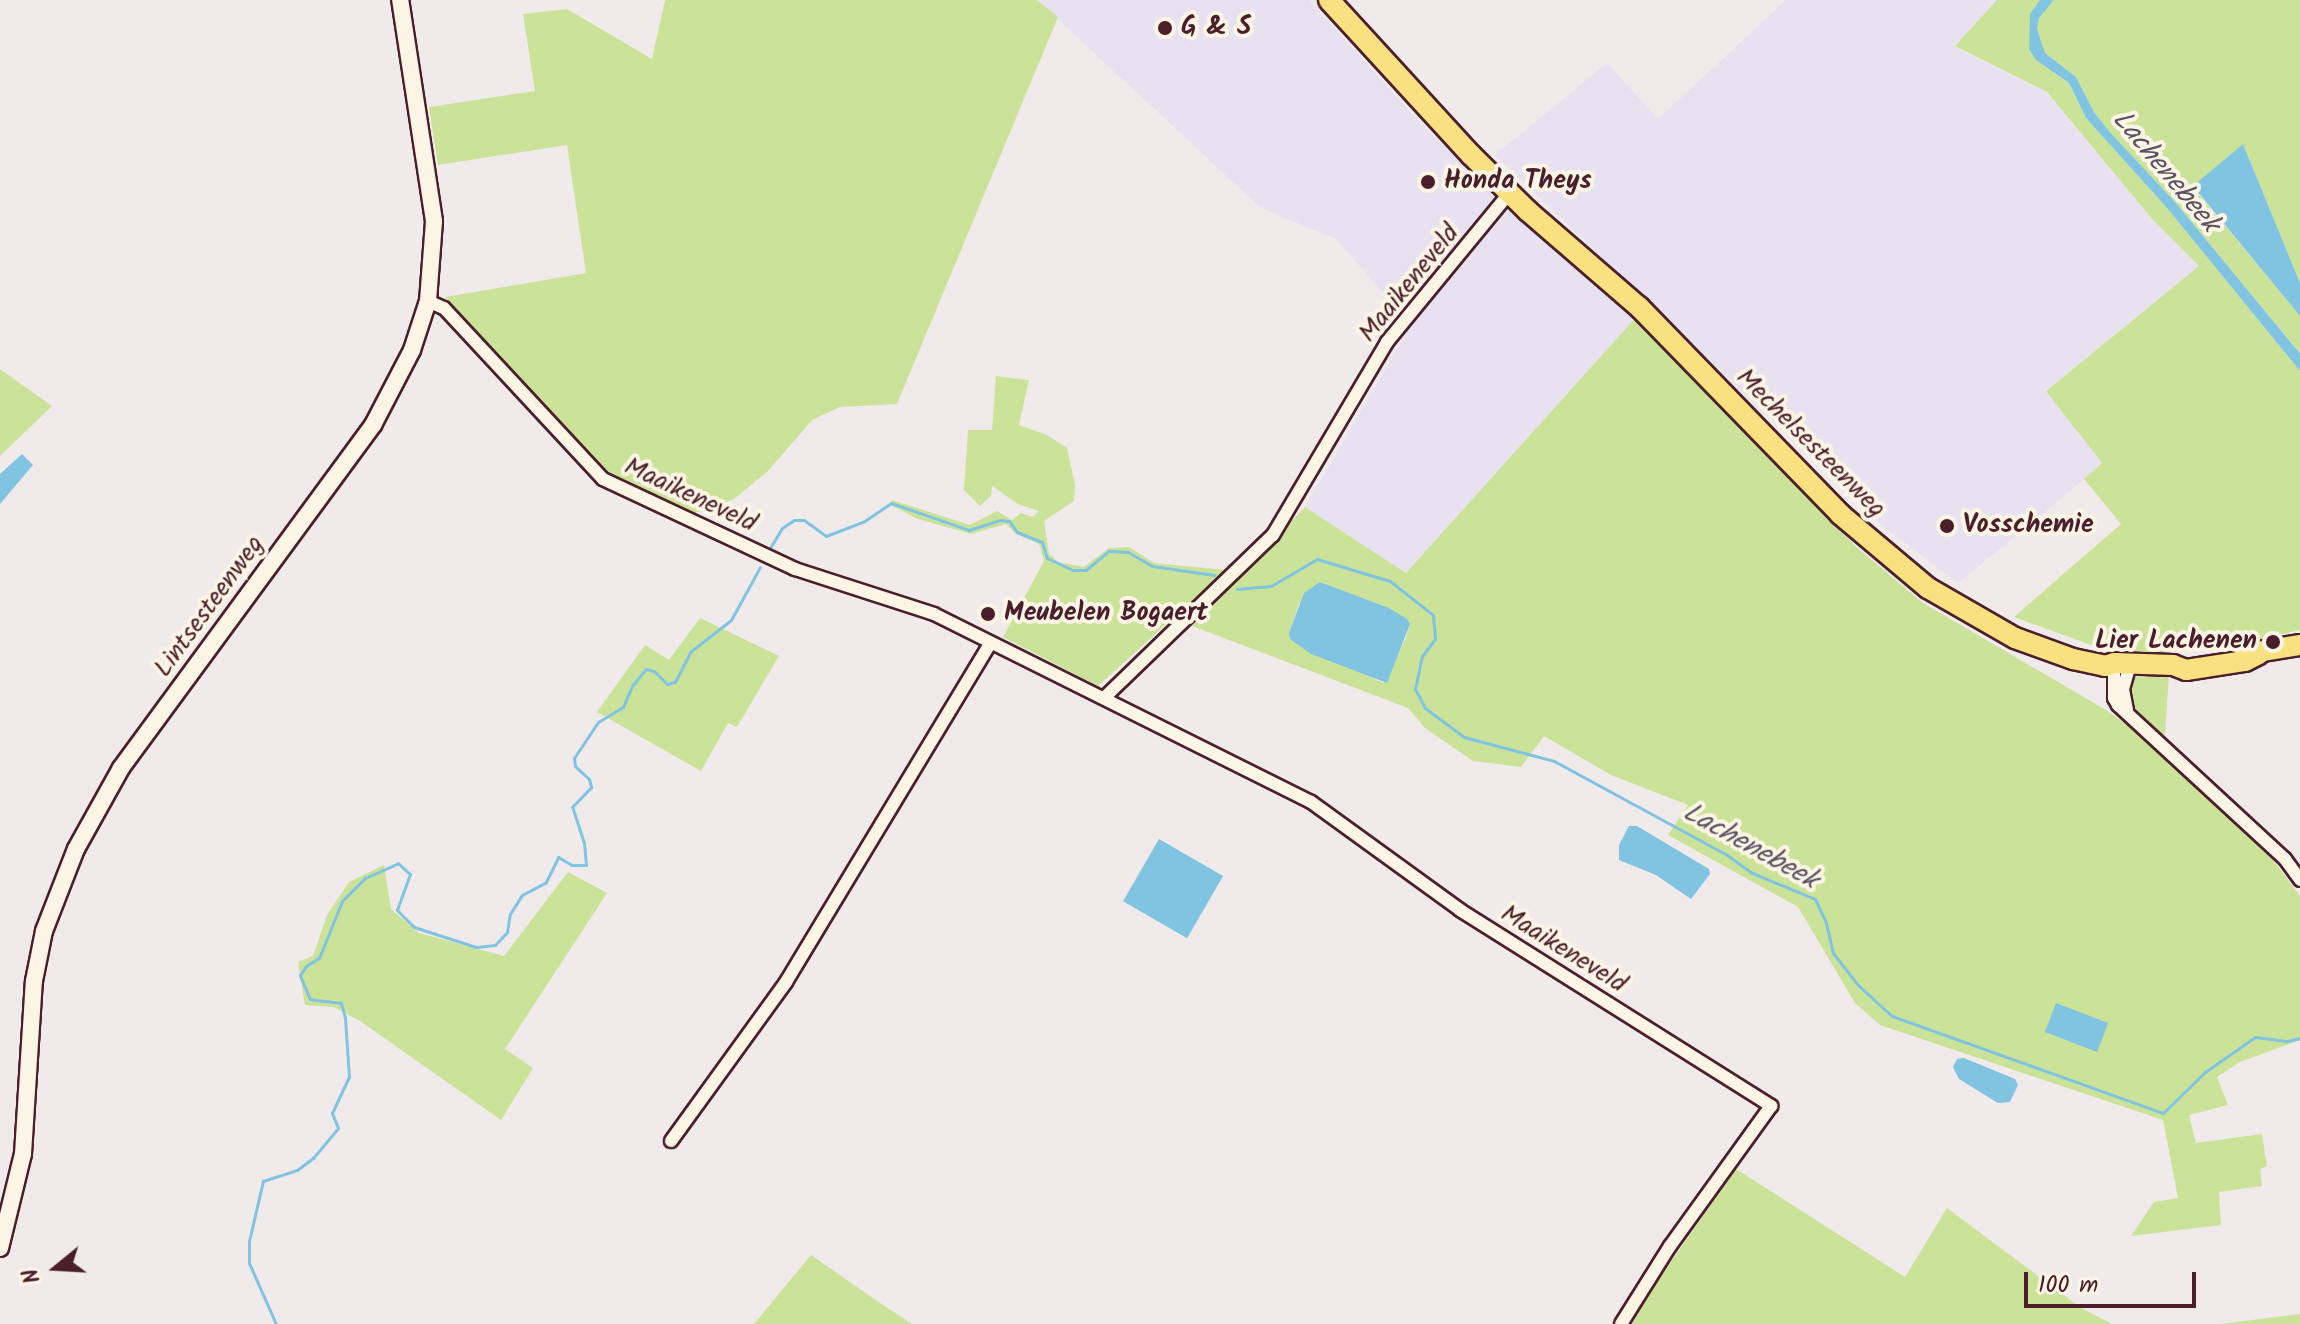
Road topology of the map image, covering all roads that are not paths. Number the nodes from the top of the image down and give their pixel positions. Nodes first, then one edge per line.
1 (400, 0) edge
2 (1329, 0) edge
3 (1510, 192) junction
4 (428, 301) junction
5 (990, 644) junction
6 (2300, 645) edge
7 (2122, 664) junction
8 (1105, 697) junction
9 (2300, 880) edge
10 (671, 1141) dead end
11 (0, 1248) edge
12 (1621, 1324) edge

1 - 4 street, Lintsesteenweg
2 - 3 main road, Mechelsesteenweg
3 - 7 main road, Mechelsesteenweg
3 - 8 street, Maaikeneveld
4 - 5 street, Maaikeneveld
4 - 11 street, Lintsesteenweg
5 - 8 street, Maaikeneveld
5 - 10 street
6 - 7 main road, Mechelsesteenweg
7 - 9 street
8 - 12 street, Maaikeneveld

